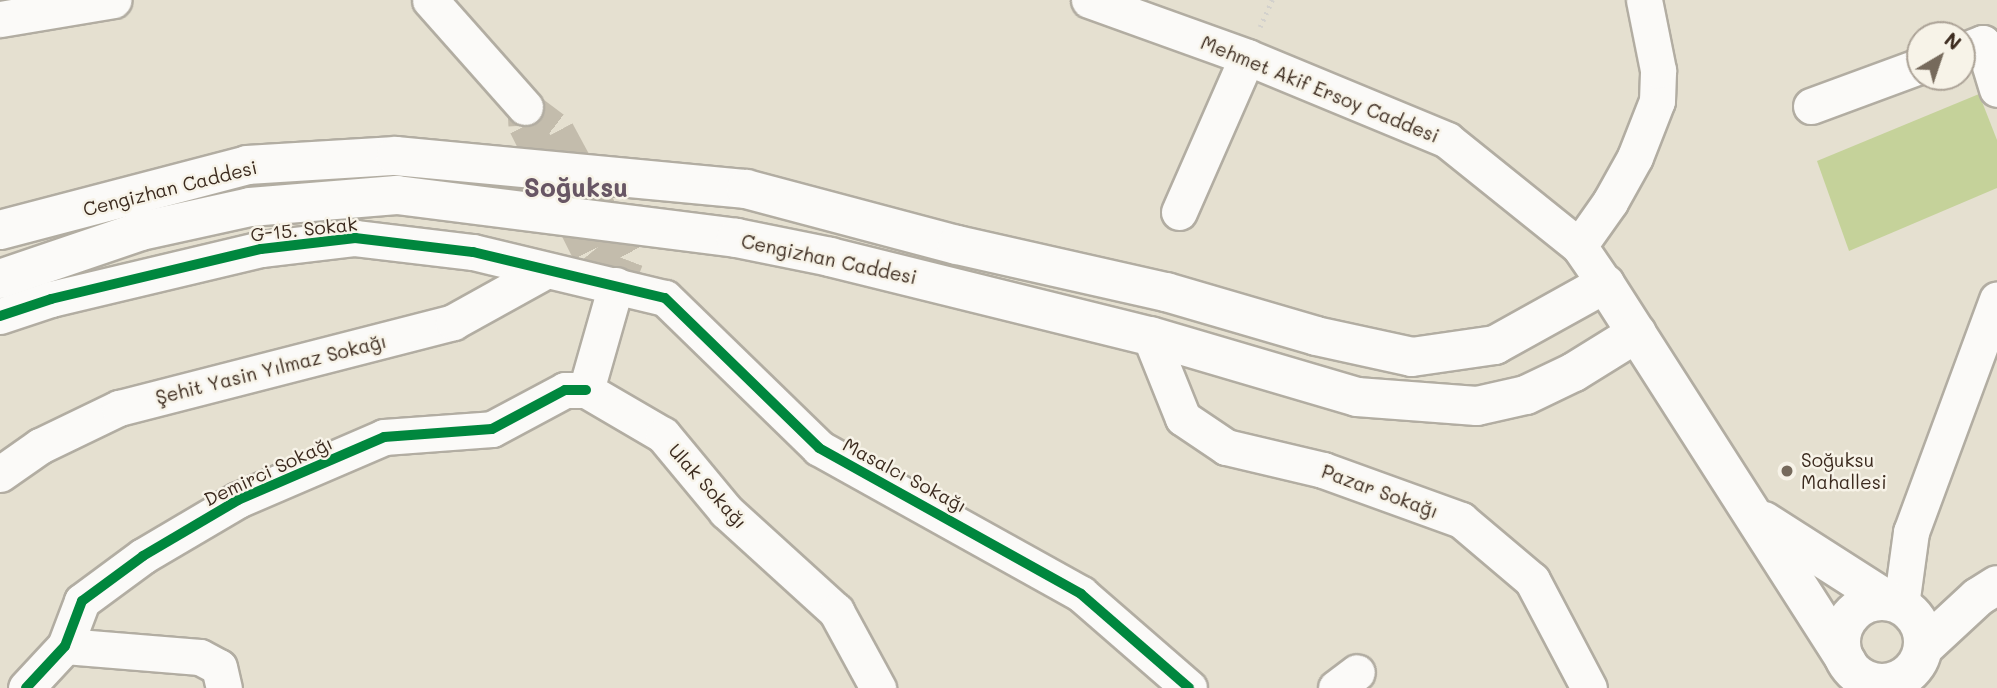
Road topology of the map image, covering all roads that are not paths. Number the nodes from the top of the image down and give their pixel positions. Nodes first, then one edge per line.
1 (113, 0) edge
2 (430, 0) edge
3 (1089, 0) edge
4 (1644, 0) edge
5 (0, 19) edge
6 (1976, 46) edge
7 (1247, 57) junction
8 (1906, 71) edge
9 (1997, 89) edge
10 (1811, 106) dead end
11 (525, 107) tunnel mouth
12 (1179, 212) dead end
13 (0, 230) edge
14 (1579, 246) junction
15 (545, 271) junction
16 (0, 279) edge
17 (1605, 284) junction
18 (616, 285) junction
19 (1997, 299) edge
20 (0, 316) edge
21 (1637, 332) junction
22 (1150, 336) junction
23 (586, 390) junction
24 (0, 474) edge
25 (1754, 514) junction
26 (1987, 591) edge
27 (1908, 638) edge
28 (65, 646) junction
29 (1856, 675) edge
30 (26, 688) edge
31 (224, 688) edge
32 (878, 688) edge
33 (1189, 688) edge
34 (1589, 688) edge

1 - 5 street
2 - 11 street
3 - 7 street, Mehmet Akif Ersoy Caddesi
4 - 14 street
6 - 9 street
7 - 12 street
7 - 14 street, Mehmet Akif Ersoy Caddesi
8 - 10 street
13 - 17 main road, Cengizhan Caddesi
14 - 17 street, Mehmet Akif Ersoy Caddesi
15 - 18 street, G-15. Sokak
15 - 20 street, G-15. Sokak
15 - 24 street, Şehit Yasin Yılmaz Sokağı
16 - 22 main road, Cengizhan Caddesi
17 - 21 main road, Mehmet Akif Ersoy Caddesi
18 - 23 street
18 - 33 street, Masalcı Sokağı
19 - 27 street
21 - 22 main road, Cengizhan Caddesi
21 - 25 main road, Mehmet Akif Ersoy Caddesi
22 - 34 street, Pazar Sokağı
23 - 28 street, Demirci Sokağı
23 - 32 street, Ulak Sokağı
25 - 27 main road, Mehmet Akif Ersoy Caddesi
25 - 29 main road, Mehmet Akif Ersoy Caddesi
26 - 27 main road
27 - 29 main road
27 - 29 main road
28 - 30 street, Demirci Sokağı
28 - 31 street

